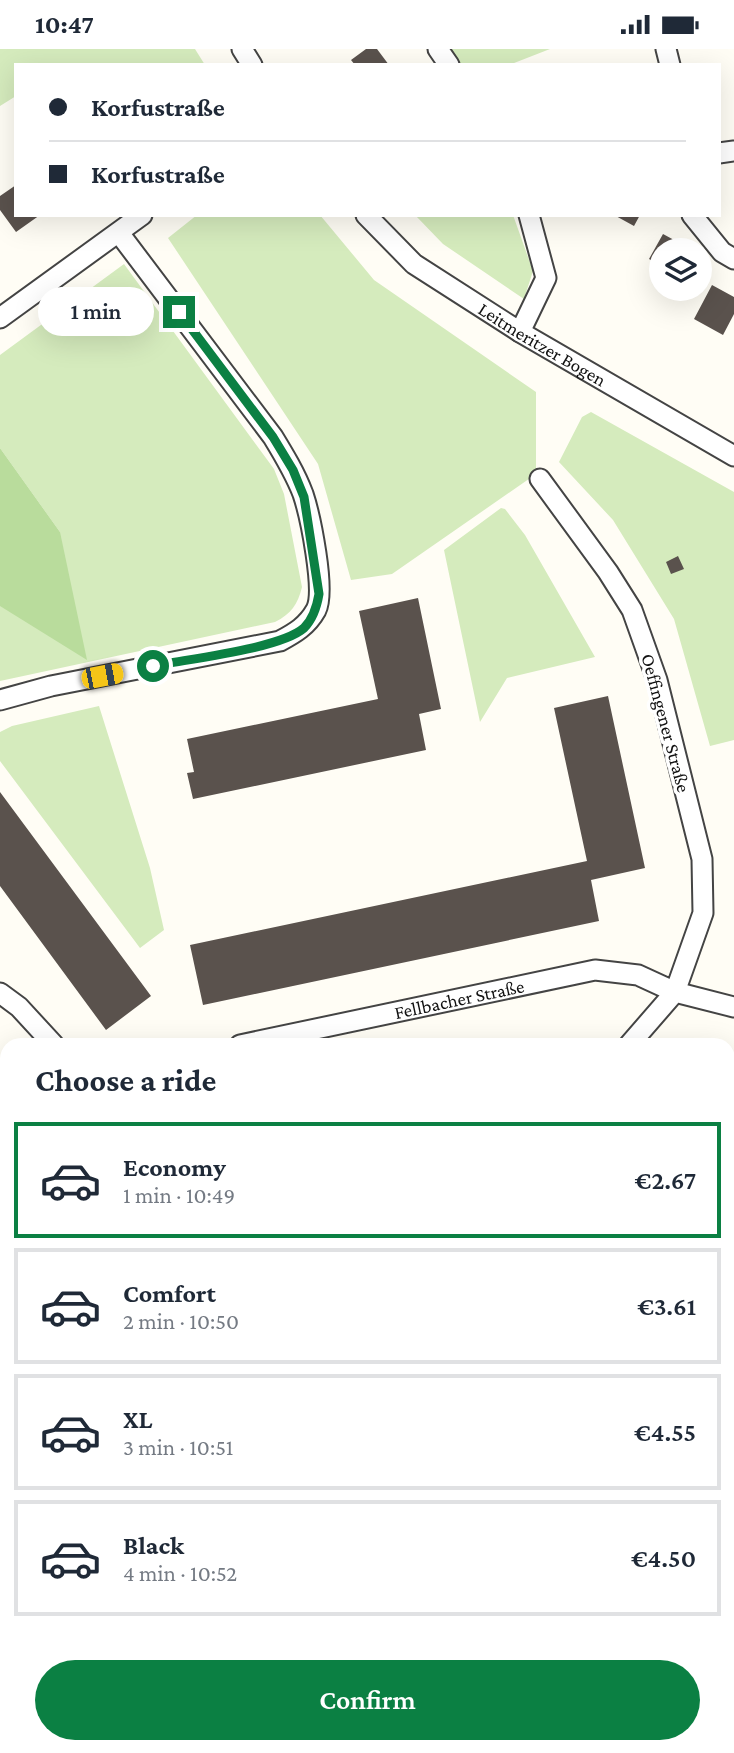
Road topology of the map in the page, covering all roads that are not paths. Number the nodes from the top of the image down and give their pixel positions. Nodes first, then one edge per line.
1 (139, 217) edge
2 (368, 217) edge
3 (529, 217) edge
4 (694, 217) edge
5 (119, 233) junction
6 (734, 259) edge
7 (0, 318) edge
8 (520, 332) junction
9 (734, 456) edge
10 (540, 479) dead end
11 (0, 700) edge
12 (675, 992) junction
13 (0, 993) edge
14 (734, 1007) edge
15 (48, 1038) edge
16 (273, 1038) edge
17 (635, 1038) edge

1 - 5 street
2 - 8 street, Leitmeritzer Bogen
3 - 8 street
4 - 6 street
5 - 7 street
5 - 11 street
8 - 9 street, Leitmeritzer Bogen
10 - 12 street, Oeffingener Straße
12 - 14 street, Fellbacher Straße
12 - 16 street, Fellbacher Straße
12 - 17 street
13 - 15 street

